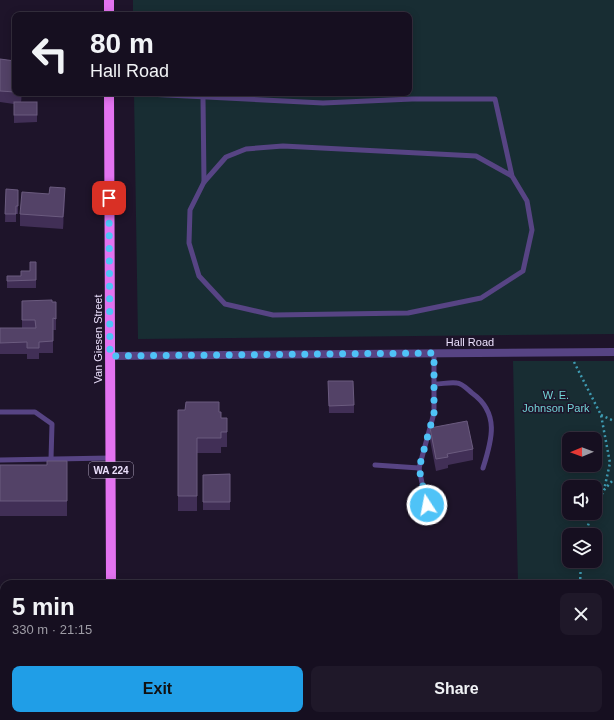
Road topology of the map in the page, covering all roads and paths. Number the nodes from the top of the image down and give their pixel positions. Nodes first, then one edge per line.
1 (109, 0) edge
2 (109, 12) edge
3 (109, 96) edge
4 (173, 96) edge
5 (203, 98) junction
6 (512, 176) junction
7 (204, 182) junction
8 (614, 352) edge
9 (434, 353) junction
10 (570, 353) junction
11 (110, 356) junction
12 (435, 384) junction
13 (0, 412) edge
14 (601, 415) junction
15 (614, 421) edge
16 (110, 458) junction
17 (51, 459) junction
18 (0, 460) edge
19 (375, 465) dead end
20 (419, 468) junction
21 (483, 468) dead end
22 (614, 479) edge
23 (604, 490) junction
24 (602, 494) edge
25 (429, 518) dead end
26 (581, 568) edge
27 (111, 580) edge
28 (580, 580) edge

1 - 2 main road
3 - 11 main road, Van Giesen Street / WA 224
4 - 5 lane
5 - 6 lane
5 - 7 lane
6 - 7 lane
6 - 7 lane
8 - 10 street, Hall Road
9 - 10 street, Hall Road
9 - 11 street, Hall Road
9 - 12 lane
10 - 14 path
11 - 16 main road, Van Giesen Street / WA 224
12 - 20 lane
12 - 21 lane
13 - 17 lane
14 - 15 path
14 - 23 path
16 - 17 lane
16 - 27 main road, Van Giesen Street / WA 224
17 - 18 lane
19 - 20 lane
20 - 25 lane
22 - 23 path
23 - 24 path
26 - 28 path

